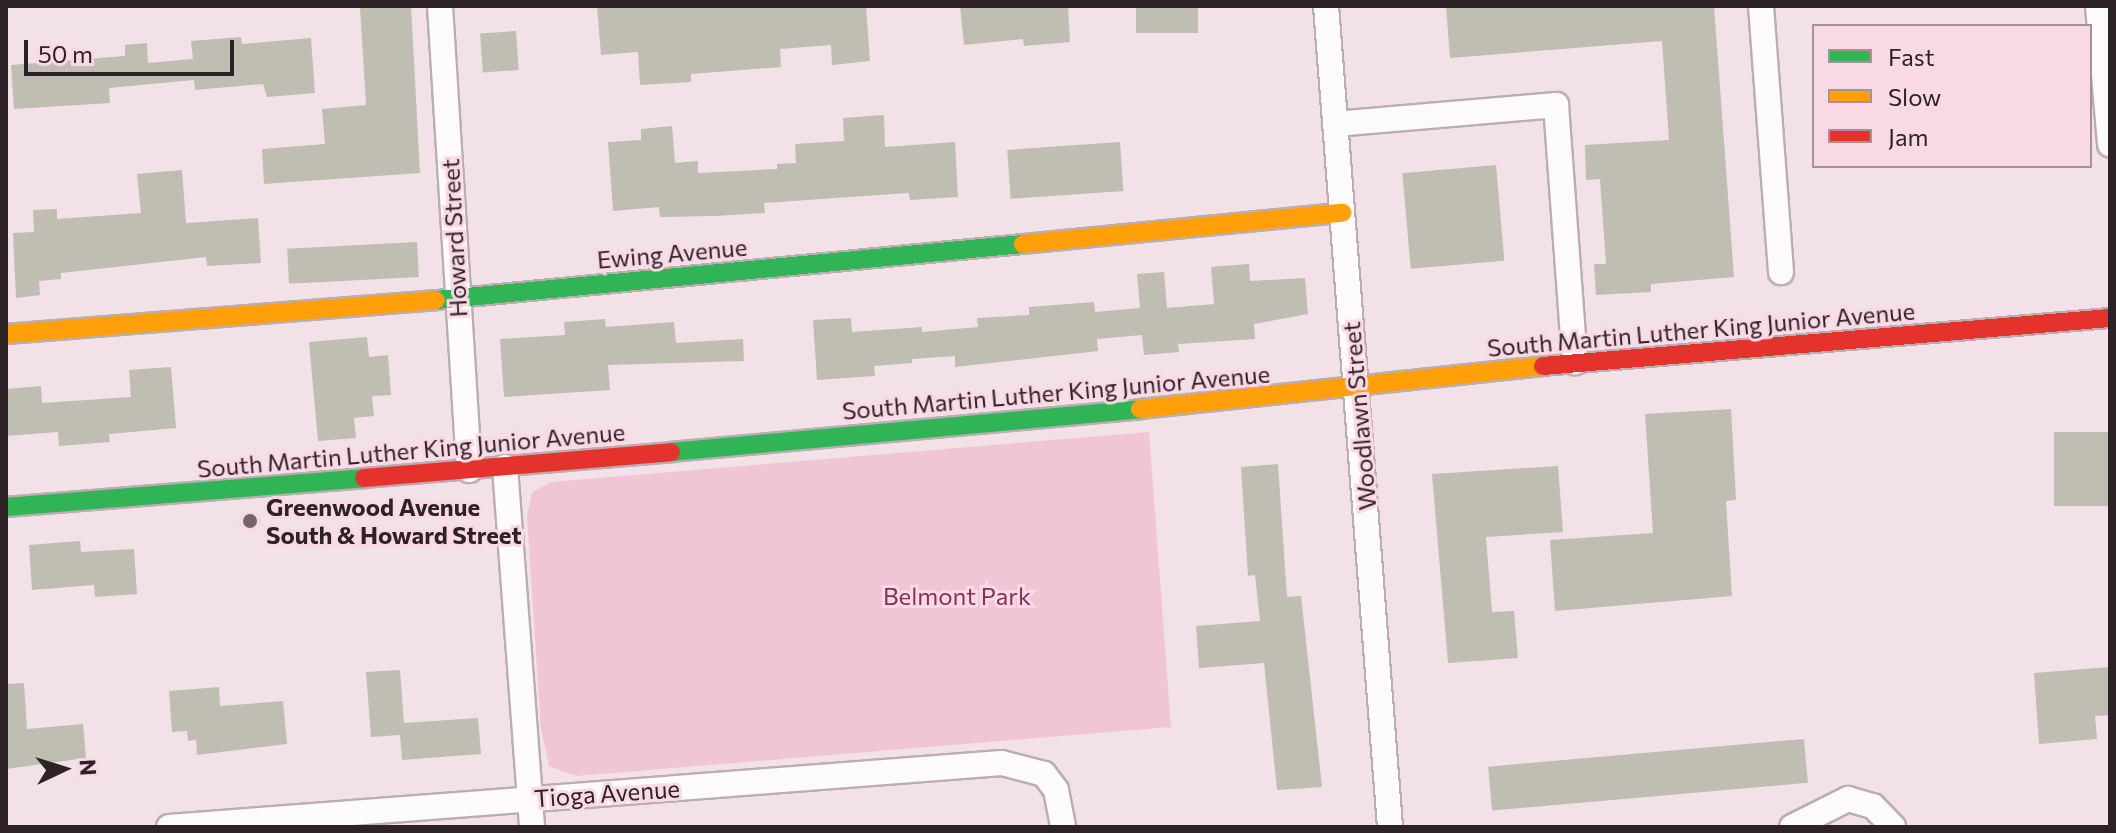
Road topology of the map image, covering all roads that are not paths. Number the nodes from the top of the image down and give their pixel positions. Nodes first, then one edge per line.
1 (440, 6) edge
2 (1326, 6) edge
3 (1761, 6) edge
4 (2098, 6) edge
5 (1335, 124) junction
6 (2110, 144) edge
7 (1342, 213) junction
8 (1781, 272) dead end
9 (457, 298) junction
10 (2110, 318) edge
11 (6, 334) edge
12 (1575, 362) junction
13 (1358, 389) junction
14 (505, 467) junction
15 (469, 470) junction
16 (6, 507) edge
17 (530, 799) junction
18 (1892, 824) edge
19 (169, 827) edge
20 (532, 827) edge
21 (1063, 827) edge
22 (1390, 827) edge
23 (1792, 827) edge

1 - 9 street, Howard Street
2 - 5 street, Woodlawn Street
3 - 8 street
4 - 6 street
5 - 7 street, Woodlawn Street
5 - 12 street
7 - 9 street, Ewing Avenue
7 - 13 street, Woodlawn Street
9 - 11 street, Ewing Avenue
9 - 15 street, Howard Street
10 - 12 street, South Martin Luther King Junior Avenue
12 - 13 street, South Martin Luther King Junior Avenue
13 - 14 street, South Martin Luther King Junior Avenue
13 - 22 street, Woodlawn Street
14 - 15 street, South Martin Luther King Junior Avenue
14 - 17 street
15 - 16 street, South Martin Luther King Junior Avenue
17 - 19 street, Tioga Avenue
17 - 20 street
17 - 21 street, Tioga Avenue
18 - 23 street

